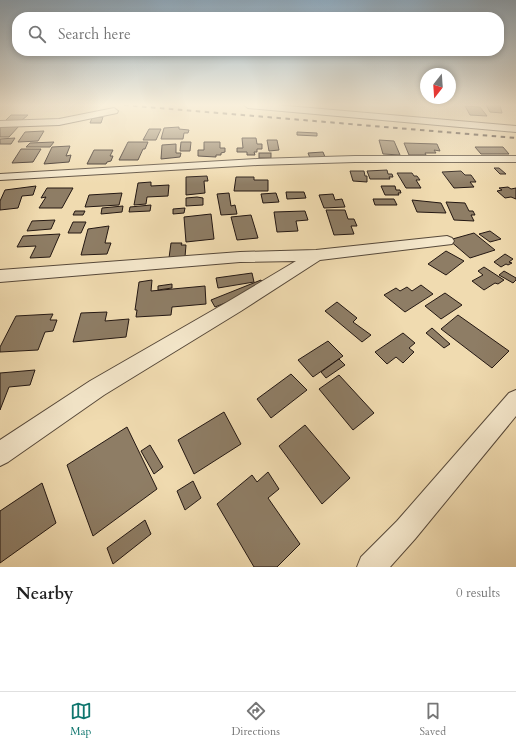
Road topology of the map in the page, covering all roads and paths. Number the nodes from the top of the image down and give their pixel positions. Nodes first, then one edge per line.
1 (516, 159) edge
2 (0, 178) edge
3 (447, 241) dead end
4 (316, 255) junction
5 (0, 276) edge
6 (516, 400) edge
7 (0, 454) edge
8 (371, 567) edge

1 - 2 street
3 - 4 street
4 - 5 street
4 - 7 street
6 - 8 street

